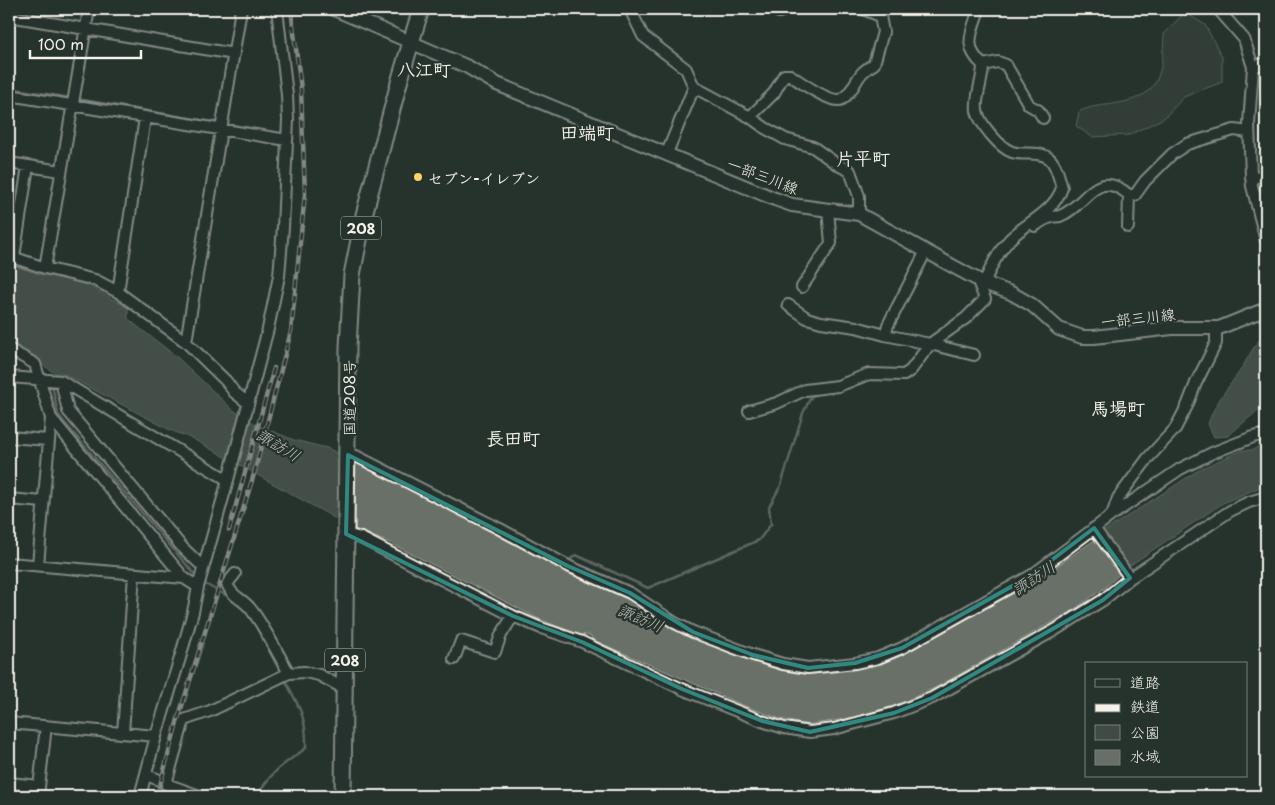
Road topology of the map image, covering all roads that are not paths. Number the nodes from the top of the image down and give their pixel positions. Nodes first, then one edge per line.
1 (89, 9) edge
2 (241, 9) edge
3 (277, 9) edge
4 (334, 9) edge
5 (421, 9) edge
6 (630, 9) edge
7 (773, 9) edge
8 (789, 9) edge
9 (863, 9) edge
10 (979, 9) edge
11 (1218, 9) edge
12 (363, 14) edge
13 (9, 16) edge
14 (86, 29) junction
15 (412, 42) junction
16 (234, 54) junction
17 (1266, 63) edge
18 (984, 65) junction
19 (1253, 67) junction
20 (694, 87) junction
21 (9, 95) edge
22 (72, 105) junction
23 (750, 116) junction
24 (145, 118) junction
25 (1043, 118) dead end
26 (222, 131) junction
27 (1249, 132) junction
28 (287, 140) junction
29 (667, 153) junction
30 (9, 163) edge
31 (28, 166) junction
32 (61, 171) junction
33 (1251, 176) junction
34 (1266, 177) edge
35 (1129, 195) junction
36 (828, 210) junction
37 (859, 214) junction
38 (1128, 227) dead end
39 (1266, 241) edge
40 (1006, 245) junction
41 (926, 251) junction
42 (11, 257) edge
43 (45, 268) junction
44 (981, 281) junction
45 (802, 287) dead end
46 (118, 292) junction
47 (788, 305) dead end
48 (1266, 309) edge
49 (1216, 328) junction
50 (884, 335) junction
51 (186, 342) junction
52 (930, 344) junction
53 (9, 349) edge
54 (974, 355) dead end
55 (9, 377) edge
56 (39, 379) junction
57 (61, 381) junction
58 (248, 403) junction
59 (749, 411) dead end
60 (51, 418) junction
61 (1266, 434) edge
62 (9, 437) edge
63 (48, 440) junction
64 (348, 457) junction
65 (228, 480) junction
66 (1266, 497) edge
67 (9, 499) edge
68 (43, 502) junction
69 (1112, 515) junction
70 (1094, 528) junction
71 (347, 529) junction
72 (9, 563) edge
73 (38, 566) junction
74 (203, 567) junction
75 (134, 574) junction
76 (235, 574) dead end
77 (184, 578) junction
78 (1130, 578) junction
79 (198, 588) junction
80 (513, 616) junction
81 (454, 659) dead end
82 (289, 673) junction
83 (344, 689) junction
84 (9, 723) edge
85 (46, 726) junction
86 (123, 733) junction
87 (156, 736) junction
88 (146, 776) junction
89 (9, 783) edge
90 (166, 784) junction
91 (39, 791) edge
92 (140, 796) edge
93 (200, 796) edge
94 (344, 796) edge

1 - 14 street
2 - 16 street
3 - 28 street
4 - 12 main road, 一部三川線
5 - 15 highway, 国道208号 / 208
6 - 20 street
7 - 8 street
9 - 23 street
10 - 18 street
11 - 19 street
12 - 15 main road, 一部三川線
13 - 14 street
14 - 16 street
14 - 22 street
15 - 29 main road, 一部三川線
15 - 64 highway, 国道208号 / 208
16 - 26 street
17 - 19 street
18 - 25 street
18 - 40 street
19 - 27 street
20 - 23 street
20 - 29 street
21 - 22 street
22 - 24 street
22 - 32 street
23 - 37 street
24 - 26 street
24 - 46 street
26 - 28 street
26 - 51 street
27 - 33 street
27 - 35 street
28 - 58 street
29 - 36 main road, 一部三川線
30 - 31 street
31 - 32 street
31 - 42 street
32 - 43 street
33 - 34 street
33 - 39 street
35 - 38 street
35 - 40 street
36 - 37 main road, 一部三川線
36 - 45 street
37 - 41 main road, 一部三川線
40 - 44 street
41 - 44 main road, 一部三川線
41 - 50 street
42 - 43 street
43 - 46 street
44 - 49 main road, 一部三川線
44 - 52 street
46 - 51 street
47 - 50 street
48 - 49 main road, 一部三川線
49 - 69 street
50 - 52 street
51 - 58 street
52 - 54 street
52 - 59 street
53 - 56 street
55 - 56 street
56 - 57 street
56 - 60 street
57 - 65 street
57 - 74 street
58 - 65 street
60 - 63 street
60 - 77 street
61 - 69 street
62 - 63 street
63 - 68 street
64 - 70 street
64 - 71 highway, 国道208号 / 208
65 - 74 street
66 - 78 street
67 - 68 street
68 - 73 street
69 - 70 street
70 - 78 street
71 - 80 street
71 - 83 highway, 国道208号 / 208
72 - 73 street
73 - 75 street
74 - 79 street
75 - 77 street
75 - 86 street
76 - 82 street
77 - 79 street
78 - 80 street
79 - 87 street
80 - 81 street
82 - 83 street
82 - 90 street
83 - 94 highway, 国道208号 / 208
84 - 85 street
85 - 86 street
85 - 91 street
86 - 87 street
87 - 88 street
88 - 90 street
88 - 92 street
89 - 91 street
90 - 93 street

